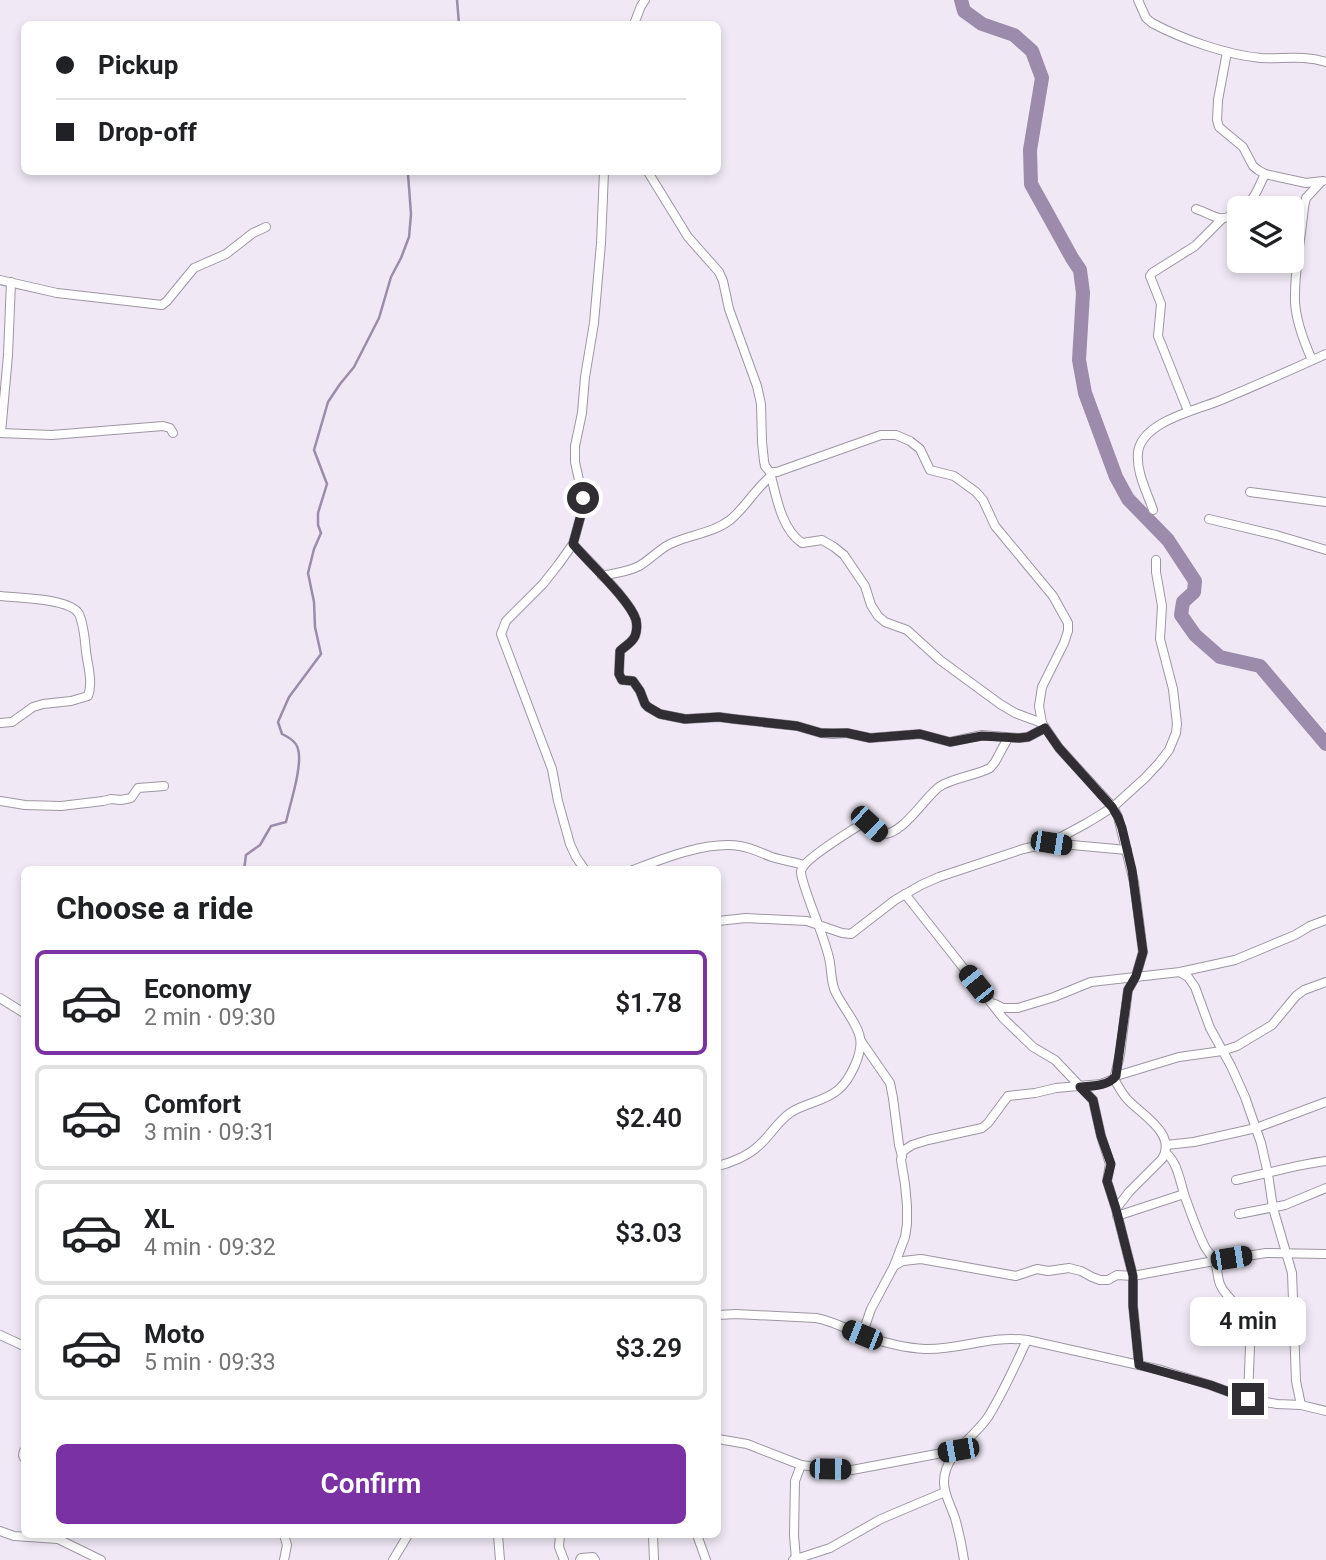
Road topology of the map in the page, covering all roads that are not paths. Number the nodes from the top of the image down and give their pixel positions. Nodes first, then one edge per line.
1 (645, 0) edge
2 (1138, 0) edge
3 (635, 21) edge
4 (1227, 52) junction
5 (1326, 62) edge
6 (1265, 174) junction
7 (604, 175) edge
8 (650, 175) edge
9 (1324, 179) edge
10 (1255, 196) edge
11 (1196, 209) dead end
12 (1222, 219) junction
13 (1227, 219) edge
14 (266, 227) dead end
15 (0, 280) edge
16 (11, 282) junction
17 (1326, 354) edge
18 (1312, 360) junction
19 (1188, 411) junction
20 (0, 433) edge
21 (173, 433) dead end
22 (770, 474) junction
23 (1250, 492) dead end
24 (1326, 502) edge
25 (1153, 510) dead end
26 (1209, 519) dead end
27 (573, 544) junction
28 (1326, 550) edge
29 (1156, 560) dead end
30 (602, 576) junction
31 (0, 596) edge
32 (0, 723) edge
33 (1044, 725) junction
34 (1008, 738) junction
35 (164, 786) dead end
36 (0, 801) edge
37 (1112, 807) junction
38 (1051, 843) junction
39 (1127, 850) junction
40 (804, 865) junction
41 (582, 866) edge
42 (644, 866) edge
43 (905, 894) junction
44 (1326, 920) edge
45 (721, 921) edge
46 (817, 923) junction
47 (1180, 972) junction
48 (1136, 976) junction
49 (1326, 982) edge
50 (0, 998) edge
51 (992, 1002) junction
52 (21, 1011) edge
53 (861, 1041) junction
54 (1222, 1051) junction
55 (1115, 1078) junction
56 (1080, 1087) junction
57 (1326, 1101) edge
58 (1256, 1128) junction
59 (1166, 1149) junction
60 (902, 1156) junction
61 (1326, 1161) edge
62 (721, 1165) edge
63 (1268, 1174) junction
64 (1236, 1180) dead end
65 (1326, 1188) edge
66 (1184, 1194) junction
67 (1273, 1209) junction
68 (1117, 1212) junction
69 (1239, 1214) dead end
70 (1285, 1252) junction
71 (1326, 1254) edge
72 (1214, 1261) junction
73 (894, 1266) junction
74 (1133, 1276) junction
75 (721, 1315) edge
76 (0, 1335) edge
77 (862, 1335) junction
78 (1027, 1340) junction
79 (21, 1345) edge
80 (1139, 1365) junction
81 (1248, 1399) junction
82 (1301, 1405) junction
83 (1326, 1411) edge
84 (721, 1439) edge
85 (958, 1450) junction
86 (801, 1465) junction
87 (945, 1492) junction
88 (0, 1531) edge
89 (21, 1535) edge
90 (56, 1538) edge
91 (285, 1538) edge
92 (406, 1538) edge
93 (498, 1538) edge
94 (560, 1538) edge
95 (653, 1538) edge
96 (698, 1538) edge
97 (102, 1560) edge
98 (285, 1560) edge
99 (393, 1560) edge
100 (500, 1560) edge
101 (564, 1560) edge
102 (580, 1560) edge
103 (595, 1560) edge
104 (654, 1560) edge
105 (706, 1560) edge
106 (795, 1560) edge
107 (964, 1560) edge

1 - 3 street
2 - 4 street
4 - 5 street
4 - 6 street
6 - 9 street
6 - 10 street
7 - 27 street
8 - 22 street
9 - 18 street
11 - 12 street
12 - 13 street
12 - 19 street
14 - 16 street
15 - 16 street
16 - 20 street
17 - 18 street
18 - 19 street
19 - 25 street
20 - 21 street
22 - 30 street
22 - 33 street
22 - 33 street
23 - 24 street
26 - 28 street
27 - 30 street
27 - 41 street
29 - 37 street
30 - 34 street
31 - 32 street
33 - 34 street
33 - 37 street
34 - 40 street
35 - 36 street
37 - 38 street
37 - 39 street
38 - 39 street
38 - 43 street
39 - 48 street
40 - 42 street
40 - 46 street
43 - 46 street
43 - 51 street
44 - 47 street
45 - 46 street
46 - 53 street
47 - 48 street
47 - 54 street
48 - 51 street
48 - 55 street
49 - 54 street
50 - 52 street
51 - 56 street
53 - 60 street
53 - 62 street
54 - 55 street
54 - 58 street
55 - 56 street
55 - 59 street
56 - 60 street
56 - 68 street
57 - 58 street
58 - 59 street
58 - 63 street
59 - 66 street
59 - 68 street
60 - 73 street
61 - 63 street
63 - 64 street
63 - 67 street
65 - 67 street
66 - 68 street
66 - 72 street
67 - 69 street
67 - 70 street
68 - 74 street
70 - 71 street
70 - 72 street
70 - 82 street
72 - 74 street
72 - 81 street
73 - 74 street
73 - 77 street
74 - 80 street
75 - 77 street
76 - 79 street
77 - 78 street
78 - 80 street
78 - 85 street
80 - 81 street
81 - 82 street
82 - 83 street
84 - 86 street
85 - 86 street
85 - 87 street
86 - 106 street
87 - 106 street
87 - 107 street
88 - 89 street
90 - 97 street
91 - 98 street
92 - 99 street
93 - 100 street
94 - 101 street
95 - 104 street
96 - 105 street
102 - 103 street

